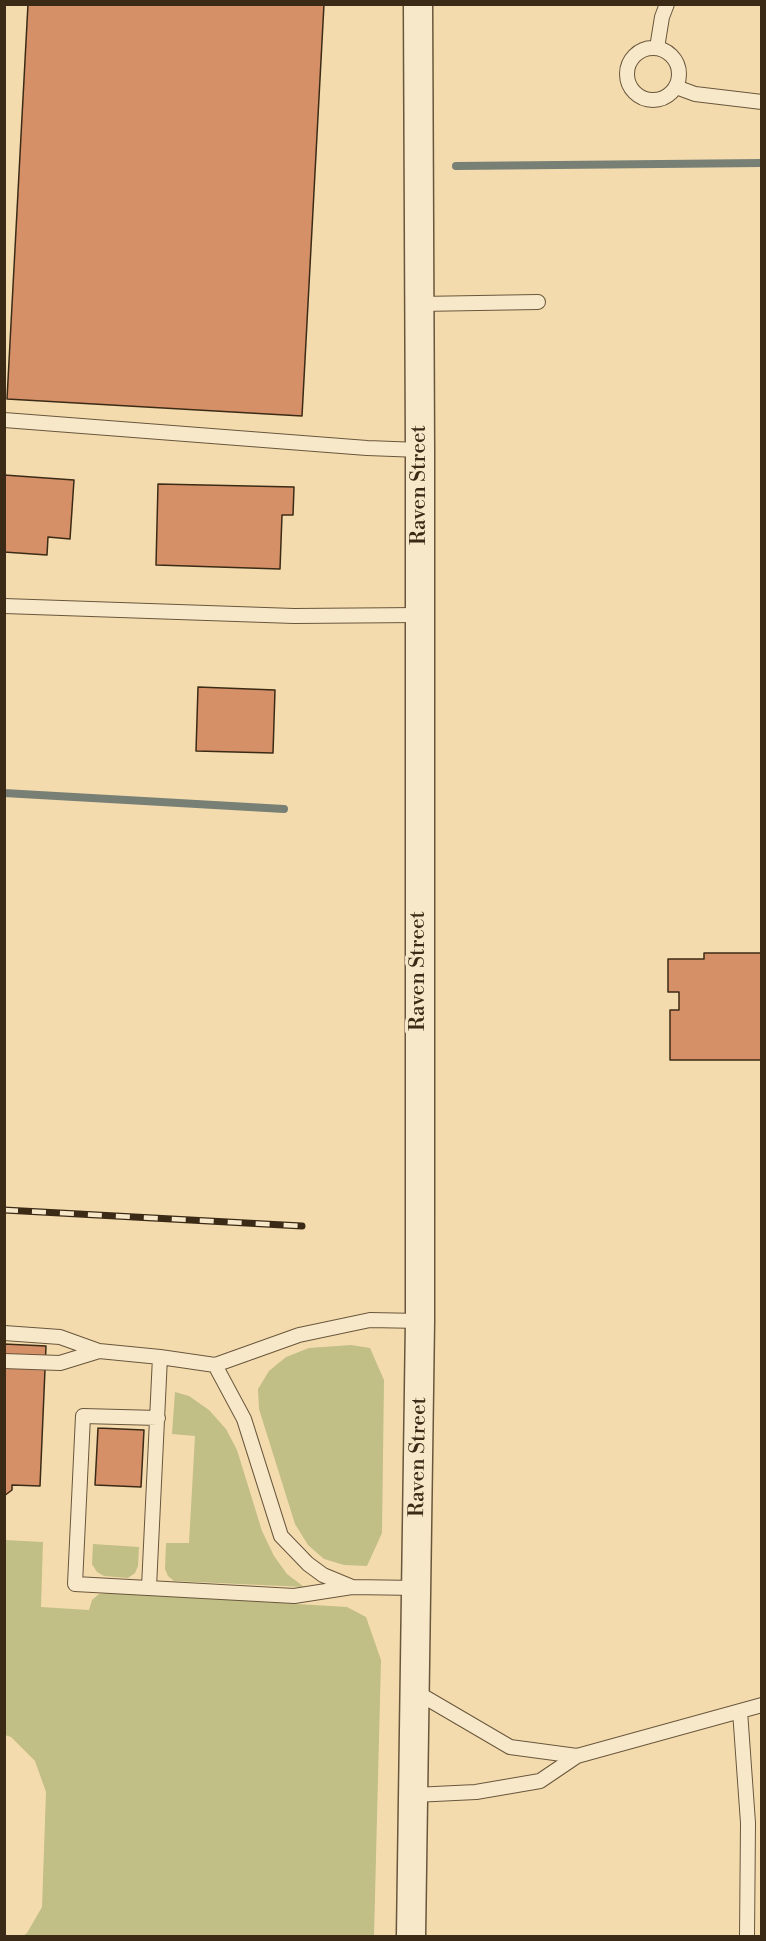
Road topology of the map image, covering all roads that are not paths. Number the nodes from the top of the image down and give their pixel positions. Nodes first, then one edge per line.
1 (418, 4) edge
2 (667, 4) edge
3 (657, 48) junction
4 (676, 87) junction
5 (762, 102) edge
6 (538, 302) dead end
7 (419, 304) junction
8 (4, 420) edge
9 (420, 450) junction
10 (4, 606) edge
11 (419, 615) junction
12 (420, 1321) junction
13 (4, 1333) edge
14 (99, 1351) junction
15 (160, 1357) junction
16 (4, 1361) edge
17 (214, 1365) junction
18 (158, 1418) junction
19 (149, 1587) junction
20 (352, 1587) junction
21 (417, 1588) junction
22 (416, 1692) junction
23 (762, 1705) edge
24 (740, 1711) junction
25 (577, 1756) junction
26 (414, 1795) junction
27 (411, 1936) edge
28 (747, 1936) edge

1 - 7 street, Raven Street
2 - 3 lane
3 - 4 lane
3 - 4 lane
4 - 5 lane
6 - 7 lane
7 - 9 street, Raven Street
8 - 9 lane
9 - 11 street, Raven Street
10 - 11 lane
11 - 12 street, Raven Street
12 - 17 lane
12 - 21 street, Raven Street
13 - 14 lane
14 - 15 lane
14 - 16 lane
15 - 17 lane
15 - 18 lane
17 - 20 lane
18 - 19 lane
18 - 19 lane
19 - 20 lane
20 - 21 lane
21 - 22 street, Raven Street
22 - 25 lane
22 - 26 street, Raven Street
23 - 24 lane
24 - 25 lane
24 - 28 lane
25 - 26 lane
26 - 27 street, Raven Street

